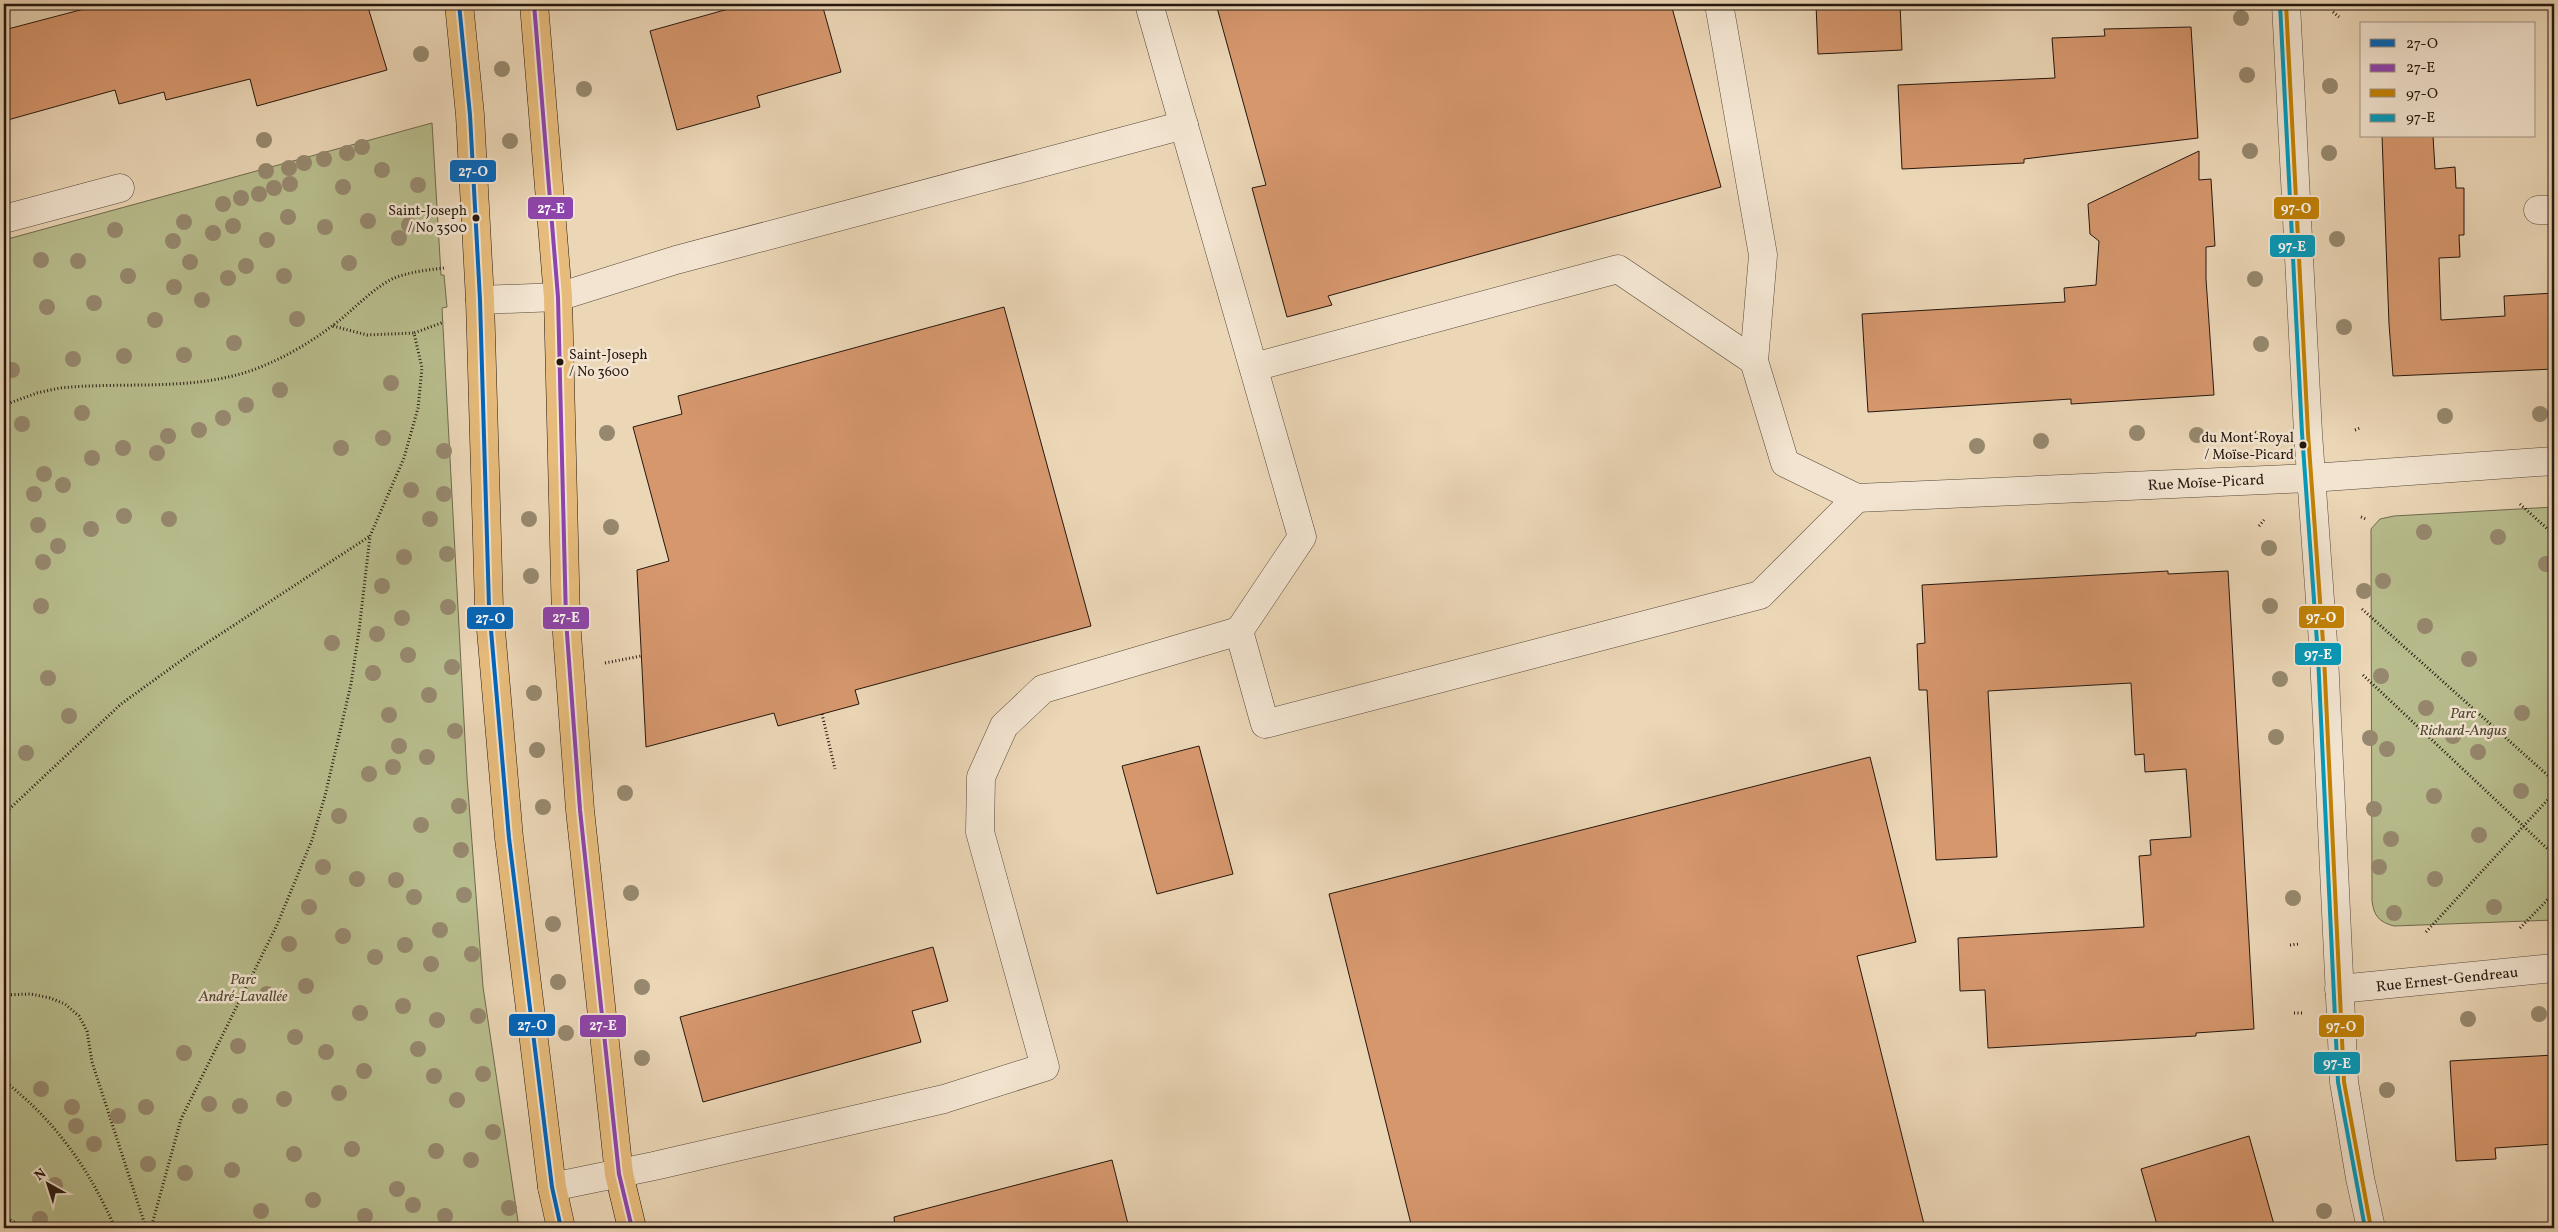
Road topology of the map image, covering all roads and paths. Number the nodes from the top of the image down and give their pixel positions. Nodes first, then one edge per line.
1 (459, 4) edge
2 (534, 4) edge
3 (1149, 4) edge
4 (1720, 4) edge
5 (2286, 4) edge
6 (2333, 12) dead end
7 (2240, 13) dead end
8 (2247, 14) dead end
9 (2339, 17) dead end
10 (1184, 125) junction
11 (120, 188) dead end
12 (4, 219) edge
13 (450, 267) dead end
14 (558, 297) junction
15 (480, 300) junction
16 (453, 319) dead end
17 (333, 326) junction
18 (414, 333) junction
19 (1754, 361) junction
20 (1254, 367) junction
21 (4, 405) edge
22 (2360, 428) dead end
23 (2355, 430) dead end
24 (2254, 432) dead end
25 (2261, 435) dead end
26 (2554, 461) edge
27 (2311, 478) junction
28 (1858, 498) junction
29 (2520, 504) dead end
30 (2361, 517) dead end
31 (2366, 519) dead end
32 (2264, 520) dead end
33 (2259, 526) dead end
34 (2554, 535) edge
35 (370, 536) junction
36 (2362, 609) dead end
37 (1239, 631) junction
38 (641, 656) dead end
39 (604, 664) dead end
40 (2363, 675) dead end
41 (822, 714) dead end
42 (835, 769) dead end
43 (2554, 781) edge
44 (2554, 793) edge
45 (4, 814) edge
46 (2524, 828) junction
47 (2554, 854) edge
48 (2554, 893) edge
49 (2520, 928) dead end
50 (2426, 932) dead end
51 (2299, 944) dead end
52 (2290, 945) dead end
53 (2554, 968) edge
54 (2339, 989) junction
55 (4, 995) edge
56 (2294, 1013) dead end
57 (2304, 1014) dead end
58 (4, 1082) edge
59 (619, 1174) junction
60 (552, 1187) junction
61 (4, 1217) edge
62 (26, 1228) edge
63 (115, 1228) edge
64 (146, 1228) edge
65 (151, 1228) edge
66 (561, 1228) edge
67 (632, 1228) edge
68 (2372, 1228) edge

1 - 15 main road
2 - 14 main road
3 - 10 street
4 - 19 street
5 - 27 street
6 - 9 path
7 - 8 path
10 - 14 street
10 - 20 street
11 - 12 street
13 - 17 path
14 - 15 street
14 - 59 main road
15 - 60 main road
16 - 18 path
17 - 18 path
17 - 21 path
18 - 35 path
19 - 20 street
19 - 28 street
20 - 37 street
22 - 23 path
24 - 25 path
26 - 27 street, Rue Moïse-Picard
27 - 28 street, Rue Moïse-Picard
27 - 54 street
28 - 37 street
29 - 34 path
30 - 31 path
32 - 33 path
35 - 45 path
35 - 65 path
36 - 43 path
37 - 59 street
38 - 39 path
40 - 46 path
41 - 42 path
44 - 46 path
46 - 47 path
46 - 50 path
48 - 49 path
51 - 52 path
53 - 54 street, Rue Ernest-Gendreau
54 - 68 street
55 - 64 path
56 - 57 path
58 - 63 path
59 - 60 street
59 - 67 main road
60 - 66 main road
61 - 62 path

